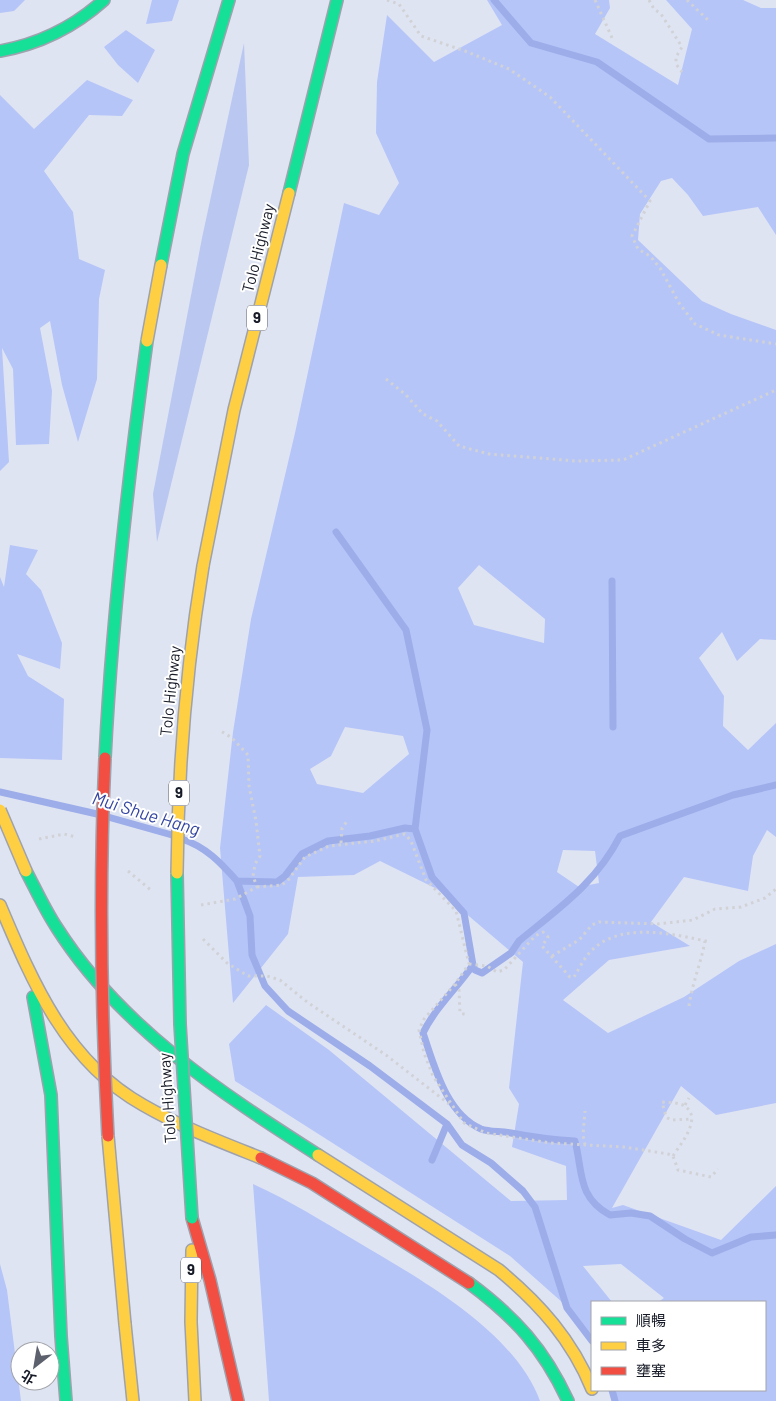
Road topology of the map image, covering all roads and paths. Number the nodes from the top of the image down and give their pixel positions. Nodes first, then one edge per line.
1 (104, 0) edge
2 (229, 0) edge
3 (337, 0) edge
4 (387, 0) edge
5 (596, 0) edge
6 (649, 0) edge
7 (687, 0) edge
8 (710, 22) dead end
9 (613, 40) dead end
10 (0, 51) edge
11 (682, 72) dead end
12 (776, 344) edge
13 (386, 379) dead end
14 (776, 390) edge
15 (221, 731) dead end
16 (0, 810) edge
17 (348, 820) dead end
18 (80, 838) dead end
19 (36, 840) dead end
20 (341, 843) junction
21 (125, 868) dead end
22 (257, 887) junction
23 (776, 889) edge
24 (153, 892) dead end
25 (0, 905) edge
26 (200, 905) dead end
27 (200, 936) dead end
28 (705, 941) junction
29 (710, 942) dead end
30 (552, 956) junction
31 (469, 964) junction
32 (26, 966) junction
33 (455, 984) junction
34 (689, 1006) dead end
35 (466, 1014) dead end
36 (688, 1098) dead end
37 (450, 1104) junction
38 (685, 1105) junction
39 (585, 1111) dead end
40 (692, 1119) junction
41 (585, 1145) junction
42 (673, 1156) junction
43 (718, 1169) dead end
44 (192, 1218) junction
45 (591, 1386) edge
46 (66, 1401) edge
47 (133, 1401) edge
48 (195, 1401) edge
49 (238, 1401) edge
50 (568, 1401) edge

1 - 10 highway
2 - 47 highway, bridge
3 - 44 highway, Tolo Highway / 9, bridge
4 - 12 path
5 - 9 path
6 - 11 path
7 - 8 path
13 - 14 path
15 - 22 path
16 - 45 highway, bridge
17 - 20 path
18 - 19 path
20 - 22 path
20 - 31 path
21 - 24 path
22 - 26 path
23 - 30 path
25 - 32 highway
27 - 37 path
28 - 29 path
28 - 30 path
28 - 34 path
30 - 31 path
31 - 33 path
32 - 46 highway
32 - 50 highway
33 - 35 path
33 - 37 path
36 - 38 path
37 - 41 path
38 - 40 path
38 - 40 path
39 - 41 path
40 - 42 path
41 - 42 path
42 - 43 path
44 - 48 highway, Tolo Highway / 9
44 - 49 highway

